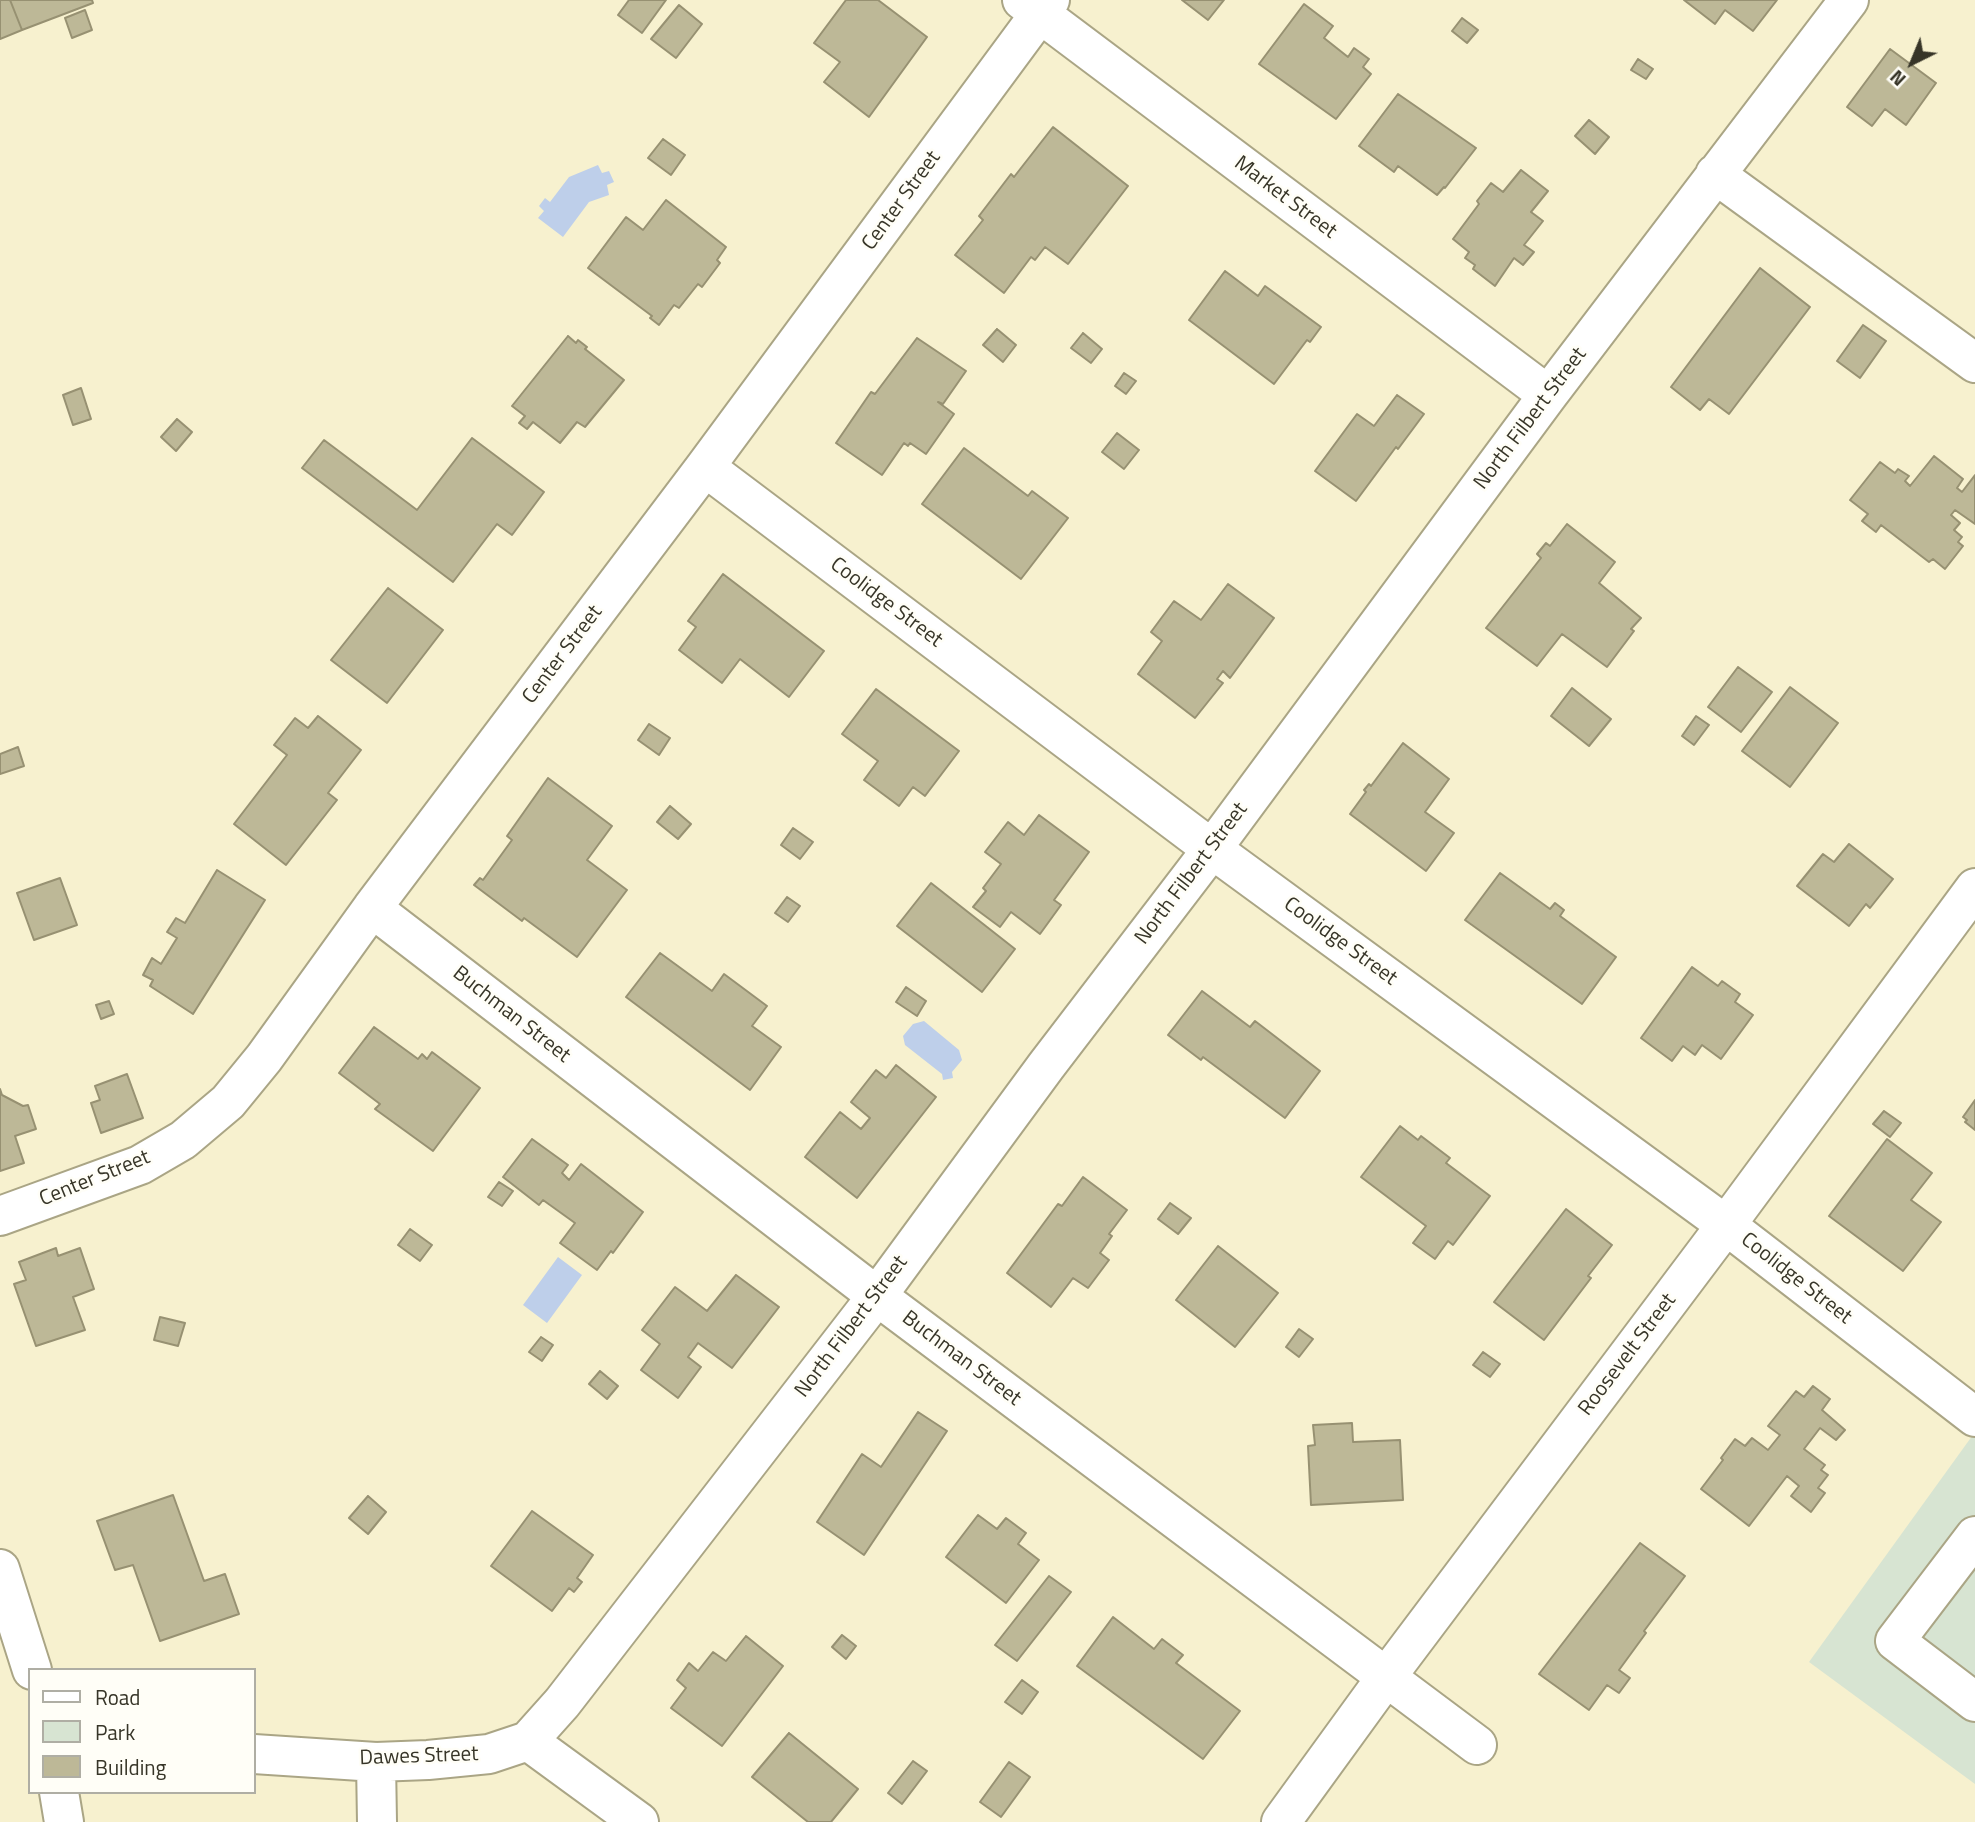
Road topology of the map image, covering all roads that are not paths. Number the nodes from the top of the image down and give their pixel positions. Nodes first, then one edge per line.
1 (1849, 0) edge
2 (1038, 5) edge
3 (1715, 174) junction
4 (1975, 363) edge
5 (1548, 395) junction
6 (705, 467) junction
7 (1212, 849) junction
8 (1975, 888) edge
9 (372, 908) junction
10 (0, 1216) edge
11 (1726, 1225) junction
12 (877, 1296) junction
13 (1975, 1417) edge
14 (1975, 1536) edge
15 (0, 1569) edge
16 (31, 1668) edge
17 (1387, 1676) junction
18 (1975, 1702) edge
19 (528, 1741) junction
20 (1477, 1745) dead end
21 (256, 1754) edge
22 (376, 1762) junction
23 (59, 1794) edge
24 (64, 1822) edge
25 (377, 1822) edge
26 (639, 1822) edge
27 (1281, 1822) edge

1 - 3 street, North Filbert Street
2 - 5 street, Market Street
2 - 6 street, Center Street
3 - 4 street
3 - 5 street, North Filbert Street
5 - 7 street, North Filbert Street
6 - 7 street, Coolidge Street
6 - 9 street, Center Street
7 - 11 street, Coolidge Street
7 - 12 street, North Filbert Street
8 - 11 street, Roosevelt Street
9 - 10 street, Center Street
9 - 12 street, Buchman Street
11 - 13 street, Coolidge Street
11 - 17 street, Roosevelt Street
12 - 17 street, Buchman Street
12 - 19 street, North Filbert Street
14 - 18 street
15 - 16 street
17 - 20 street, Buchman Street
17 - 27 street, Roosevelt Street
19 - 22 street, Dawes Street
19 - 26 street
21 - 22 street, Dawes Street
22 - 25 street
23 - 24 street

